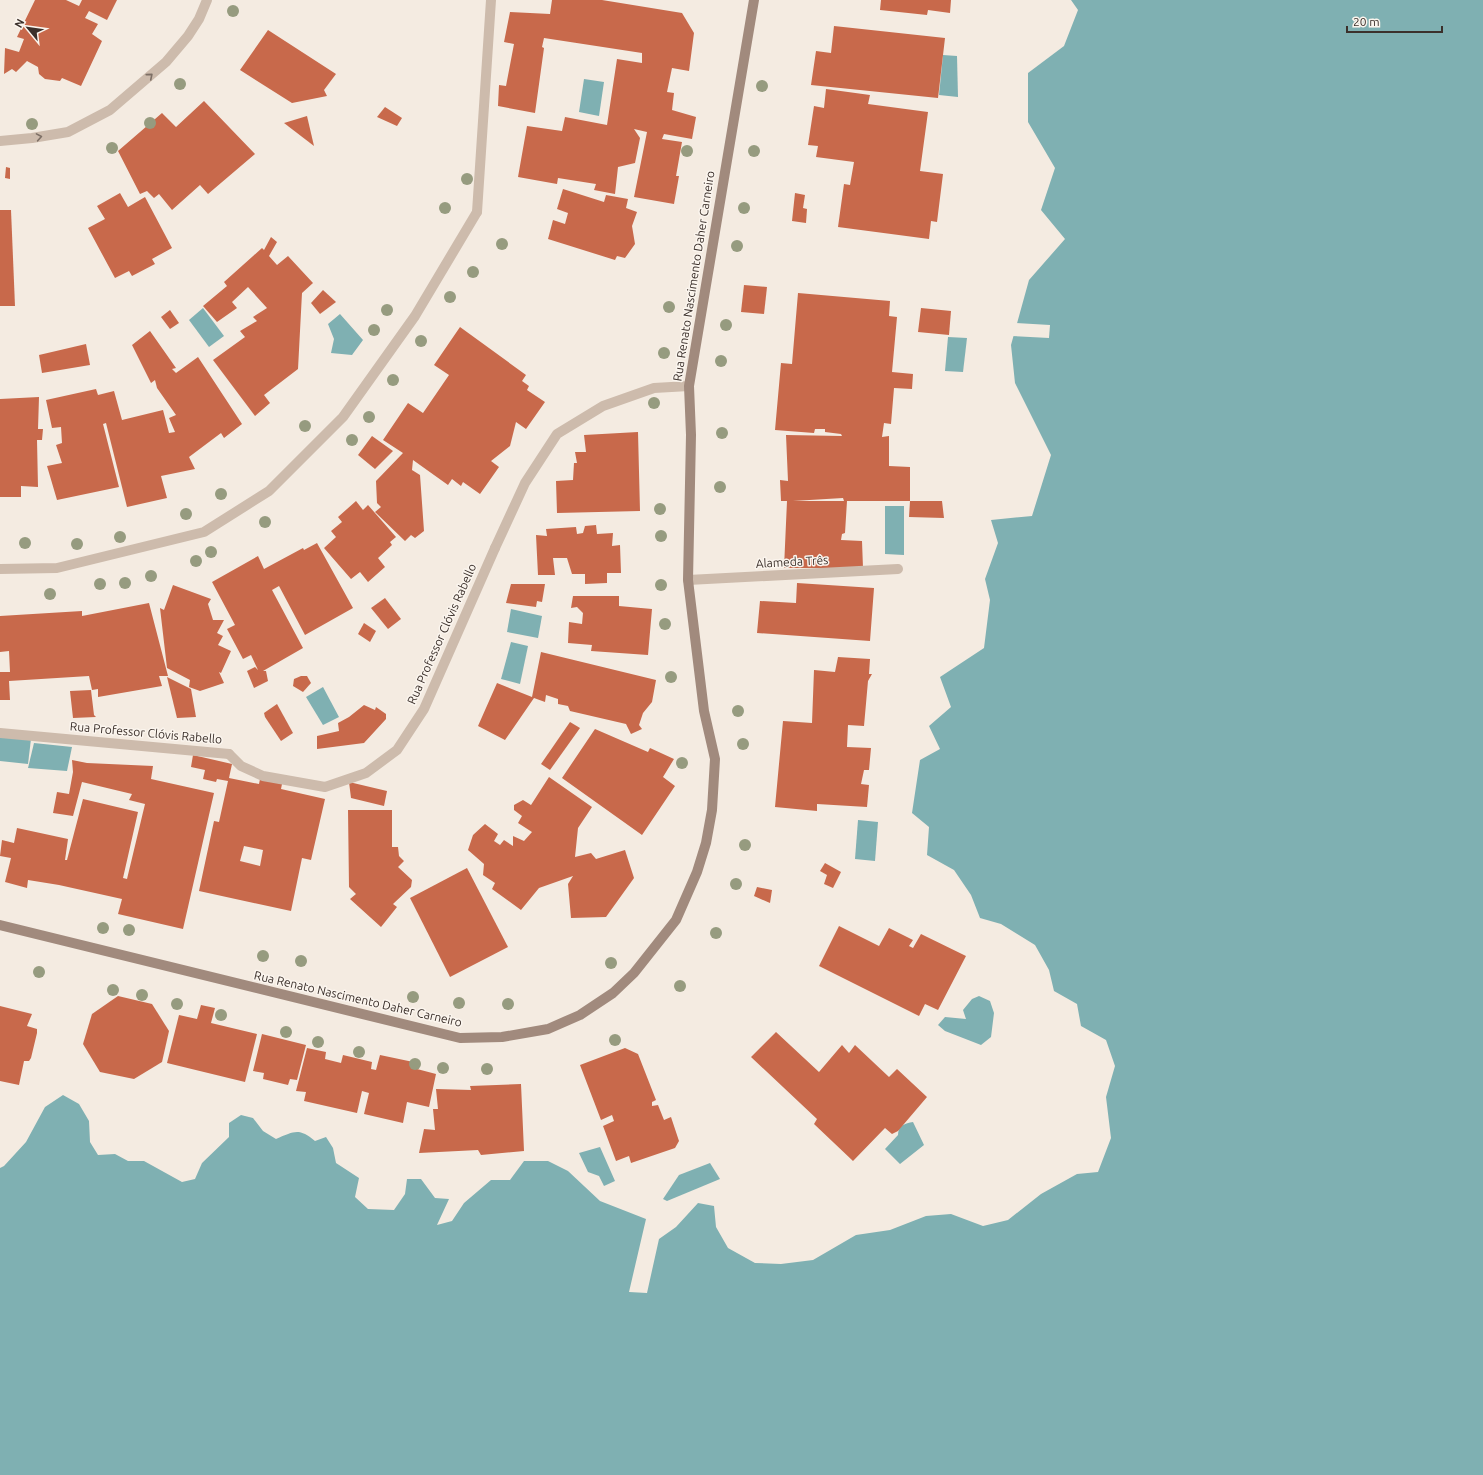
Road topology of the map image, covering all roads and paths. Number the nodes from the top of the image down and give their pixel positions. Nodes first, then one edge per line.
1 (207, 0) edge
2 (491, 0) edge
3 (754, 0) edge
4 (0, 141) edge
5 (689, 386) junction
6 (0, 569) edge
7 (898, 570) dead end
8 (688, 580) junction
9 (0, 733) edge
10 (0, 925) edge

4 -> 1 street
2 - 6 street
3 - 5 street, Rua Renato Nascimento Daher Carneiro
5 - 8 street, Rua Renato Nascimento Daher Carneiro
5 - 9 street, Rua Professor Clóvis Rabello
7 - 8 street, Alameda Três
8 - 10 street, Rua Renato Nascimento Daher Carneiro

